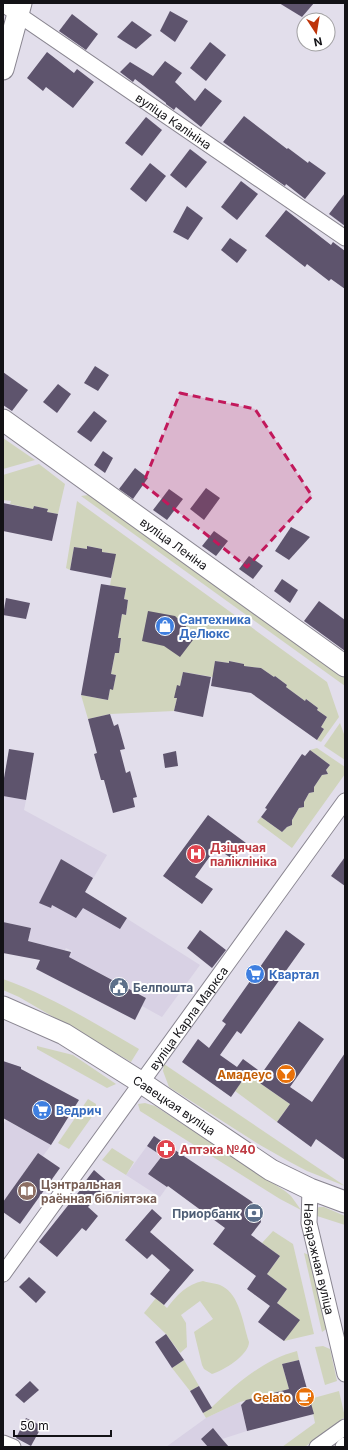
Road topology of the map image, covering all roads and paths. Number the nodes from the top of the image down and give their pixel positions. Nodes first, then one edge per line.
1 (14, 7) edge
2 (3, 70) edge
3 (345, 238) edge
4 (3, 420) edge
5 (345, 666) edge
6 (345, 801) edge
7 (3, 1007) edge
8 (142, 1083) junction
9 (310, 1190) junction
10 (345, 1202) edge
11 (3, 1274) edge
12 (345, 1374) edge
13 (345, 1427) edge
14 (3, 1443) edge
15 (13, 1447) edge
16 (317, 1447) edge

1 - 2 street
1 - 3 street, вуліца Калініна
4 - 5 street, вуліца Леніна
6 - 8 street, вуліца Карла Маркса
7 - 8 street, Савецкая вуліца
8 - 9 street, Савецкая вуліца
8 - 11 street, вуліца Карла Маркса
9 - 10 street, Савецкая вуліца
9 - 12 street, Набярэжная вуліца
13 - 16 street
14 - 15 street

